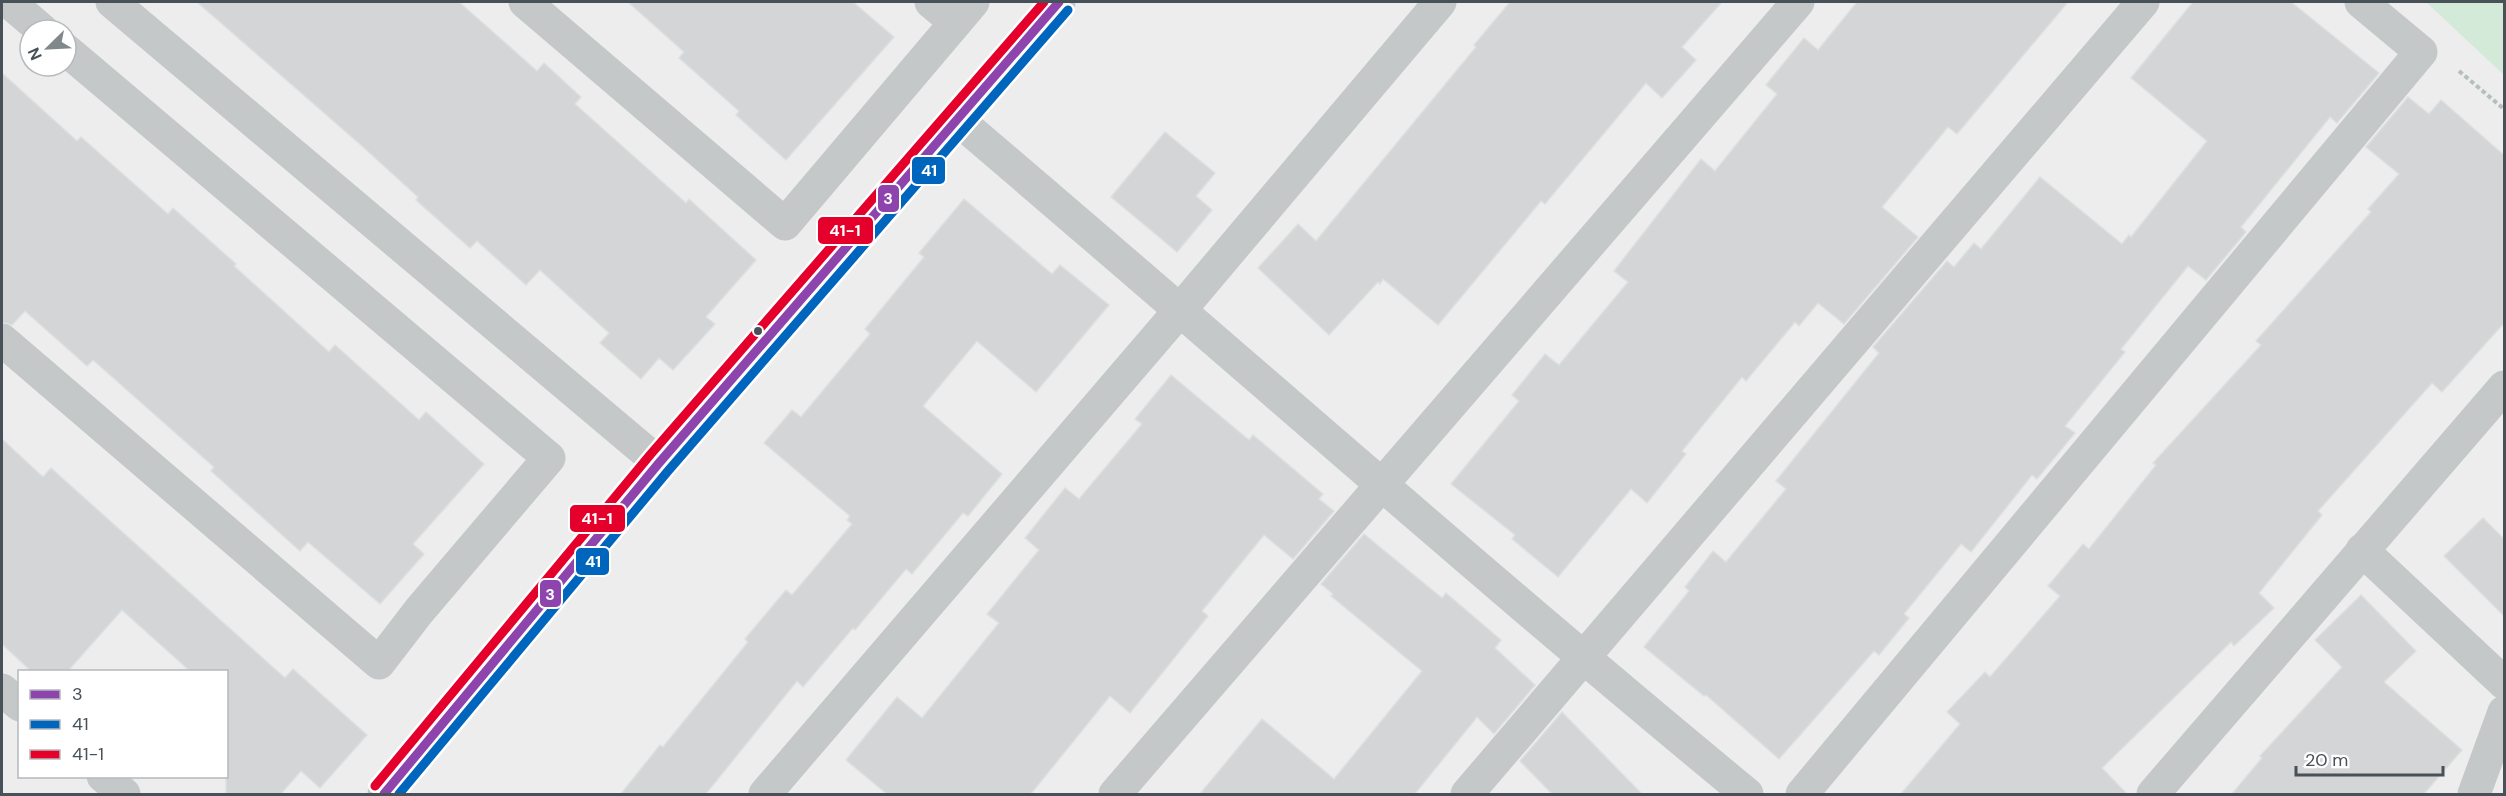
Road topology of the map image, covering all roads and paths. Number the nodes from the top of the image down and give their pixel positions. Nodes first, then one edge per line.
1 (9, 2) edge
2 (112, 2) edge
3 (525, 2) edge
4 (1059, 2) edge
5 (1440, 2) edge
6 (1798, 2) edge
7 (2143, 2) edge
8 (2361, 2) edge
9 (953, 8) edge
10 (28, 18) edge
11 (78, 60) edge
12 (2459, 70) dead end
13 (2505, 109) edge
14 (958, 120) junction
15 (1181, 309) junction
16 (2, 340) edge
17 (2505, 387) edge
18 (659, 463) junction
19 (1382, 487) junction
20 (2362, 550) junction
21 (1583, 659) junction
22 (2505, 682) edge
23 (2, 690) edge
24 (18, 703) edge
25 (2505, 712) edge
26 (104, 778) edge
27 (124, 795) edge
28 (384, 795) edge
29 (765, 795) edge
30 (1115, 795) edge
31 (1467, 795) edge
32 (1747, 795) edge
33 (1802, 795) edge
34 (2153, 795) edge
35 (2474, 795) edge

1 - 10 street
2 - 18 street
3 - 9 street
4 - 14 street
5 - 15 street
6 - 19 street
7 - 21 street
8 - 33 street
11 - 16 street
12 - 13 path
14 - 15 street
14 - 18 street
15 - 19 street
15 - 29 street
17 - 20 street
18 - 28 street
19 - 21 street
19 - 30 street
20 - 22 street
20 - 34 street
21 - 31 street
21 - 32 street
23 - 24 street
25 - 35 street
26 - 27 street

